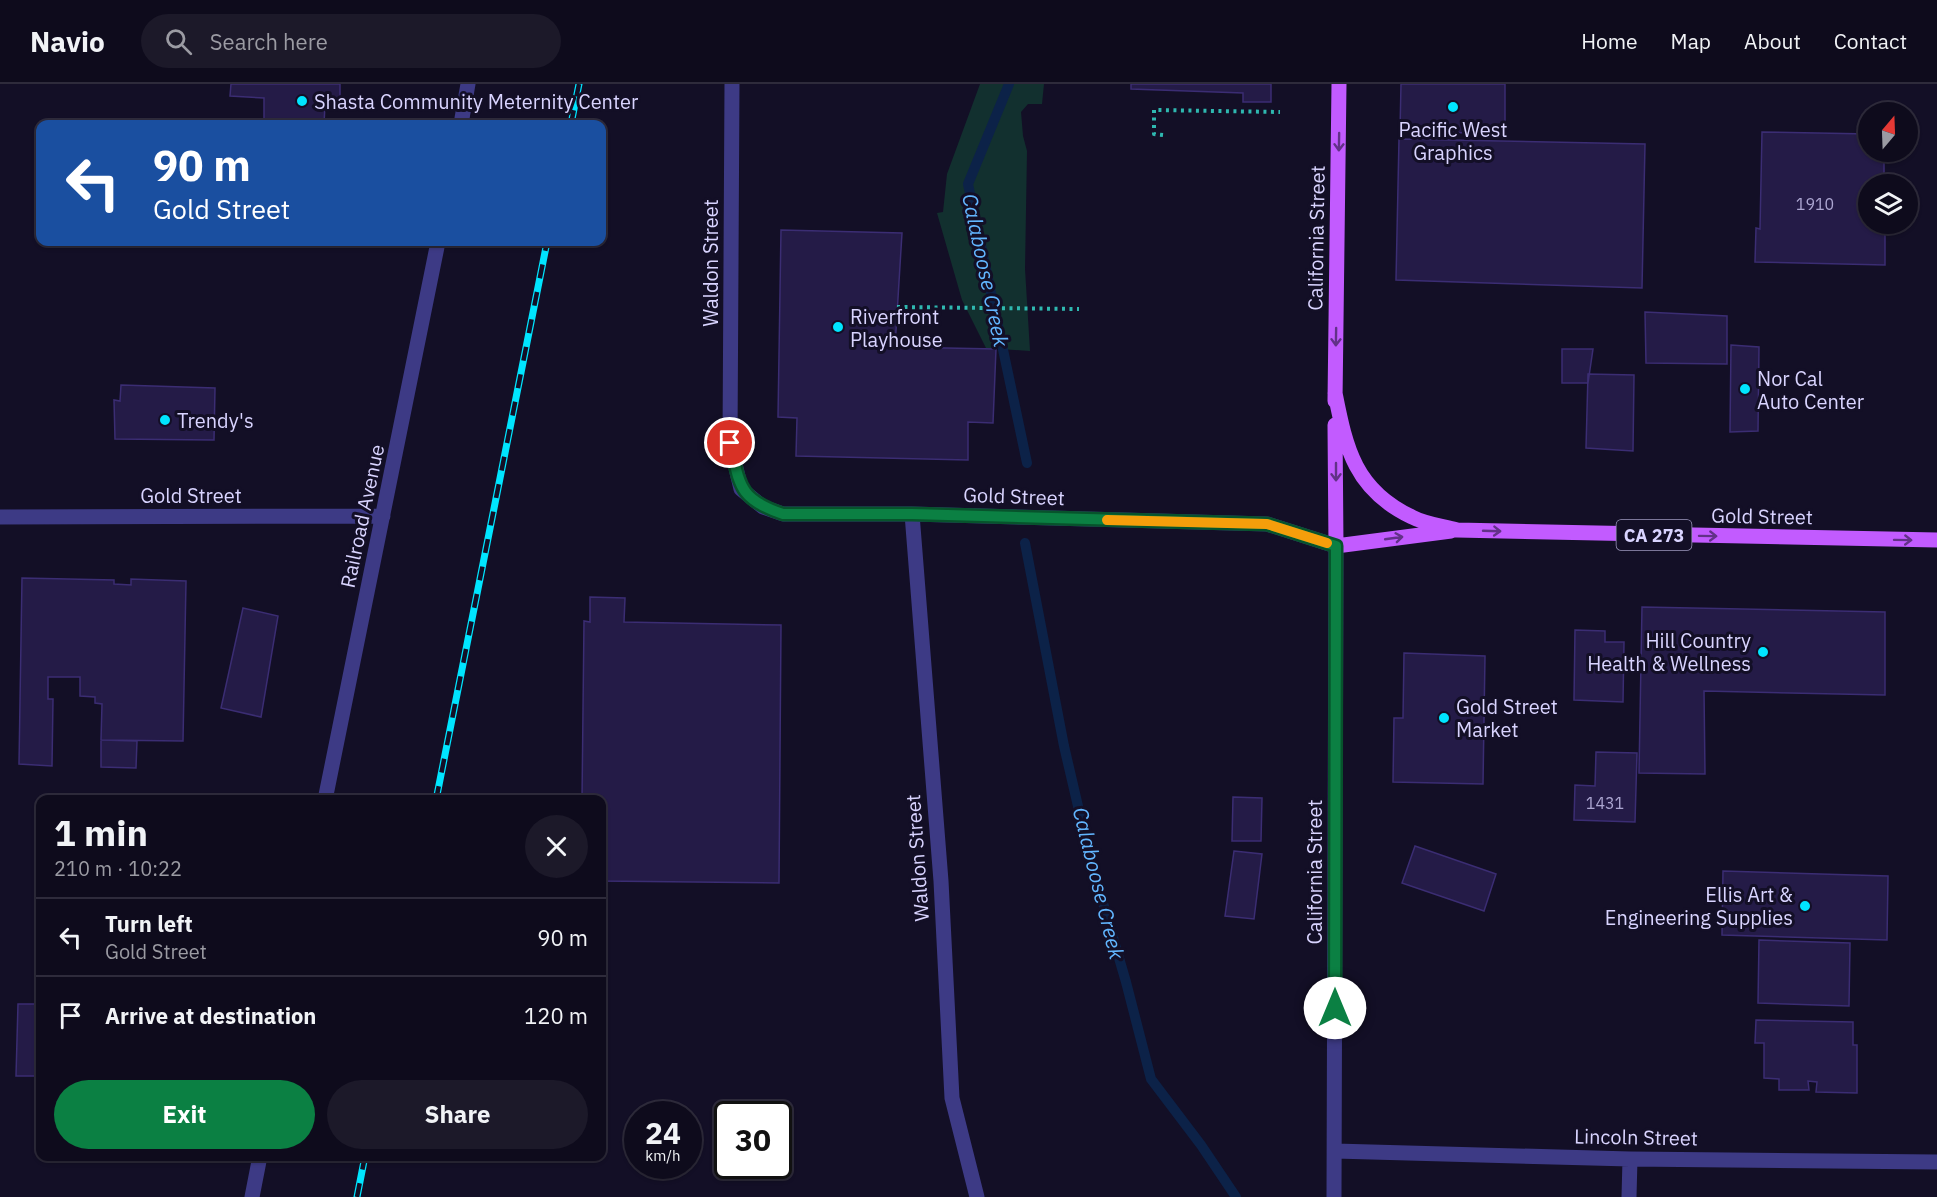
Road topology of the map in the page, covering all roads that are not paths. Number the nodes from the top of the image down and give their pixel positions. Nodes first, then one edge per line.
1 (468, 84) edge
2 (732, 84) edge
3 (1340, 84) edge
4 (462, 120) edge
5 (437, 246) edge
6 (1335, 393) junction
7 (730, 443) joint
8 (1379, 496) joint
9 (912, 514) junction
10 (0, 516) edge
11 (383, 516) junction
12 (1457, 530) junction
13 (1937, 540) edge
14 (1336, 546) junction
15 (326, 795) edge
16 (1335, 1151) junction
17 (1630, 1159) junction
18 (259, 1161) edge
19 (1937, 1162) edge
20 (252, 1197) edge
21 (977, 1197) edge
22 (1334, 1197) edge
23 (1629, 1197) edge

1 - 4 street
2 - 7 street, Waldon Street
3 -> 6 main road, California Street / CA 273
5 - 11 street, Railroad Avenue
6 - 8 main road, California Street / CA 273
6 -> 14 main road, California Street / CA 273
7 - 9 street, Gold Street
8 - 12 main road, Gold Street / CA 273
9 - 14 street, Gold Street
9 - 21 street, Waldon Street
10 - 11 street, Gold Street
11 - 15 street, Railroad Avenue
12 -> 13 main road, Gold Street / CA 273
14 -> 12 main road, CA 273
14 - 16 street, California Street
16 - 17 street, Lincoln Street
16 - 22 street, California Street
17 - 19 street, Lincoln Street
17 - 23 street
18 - 20 street

